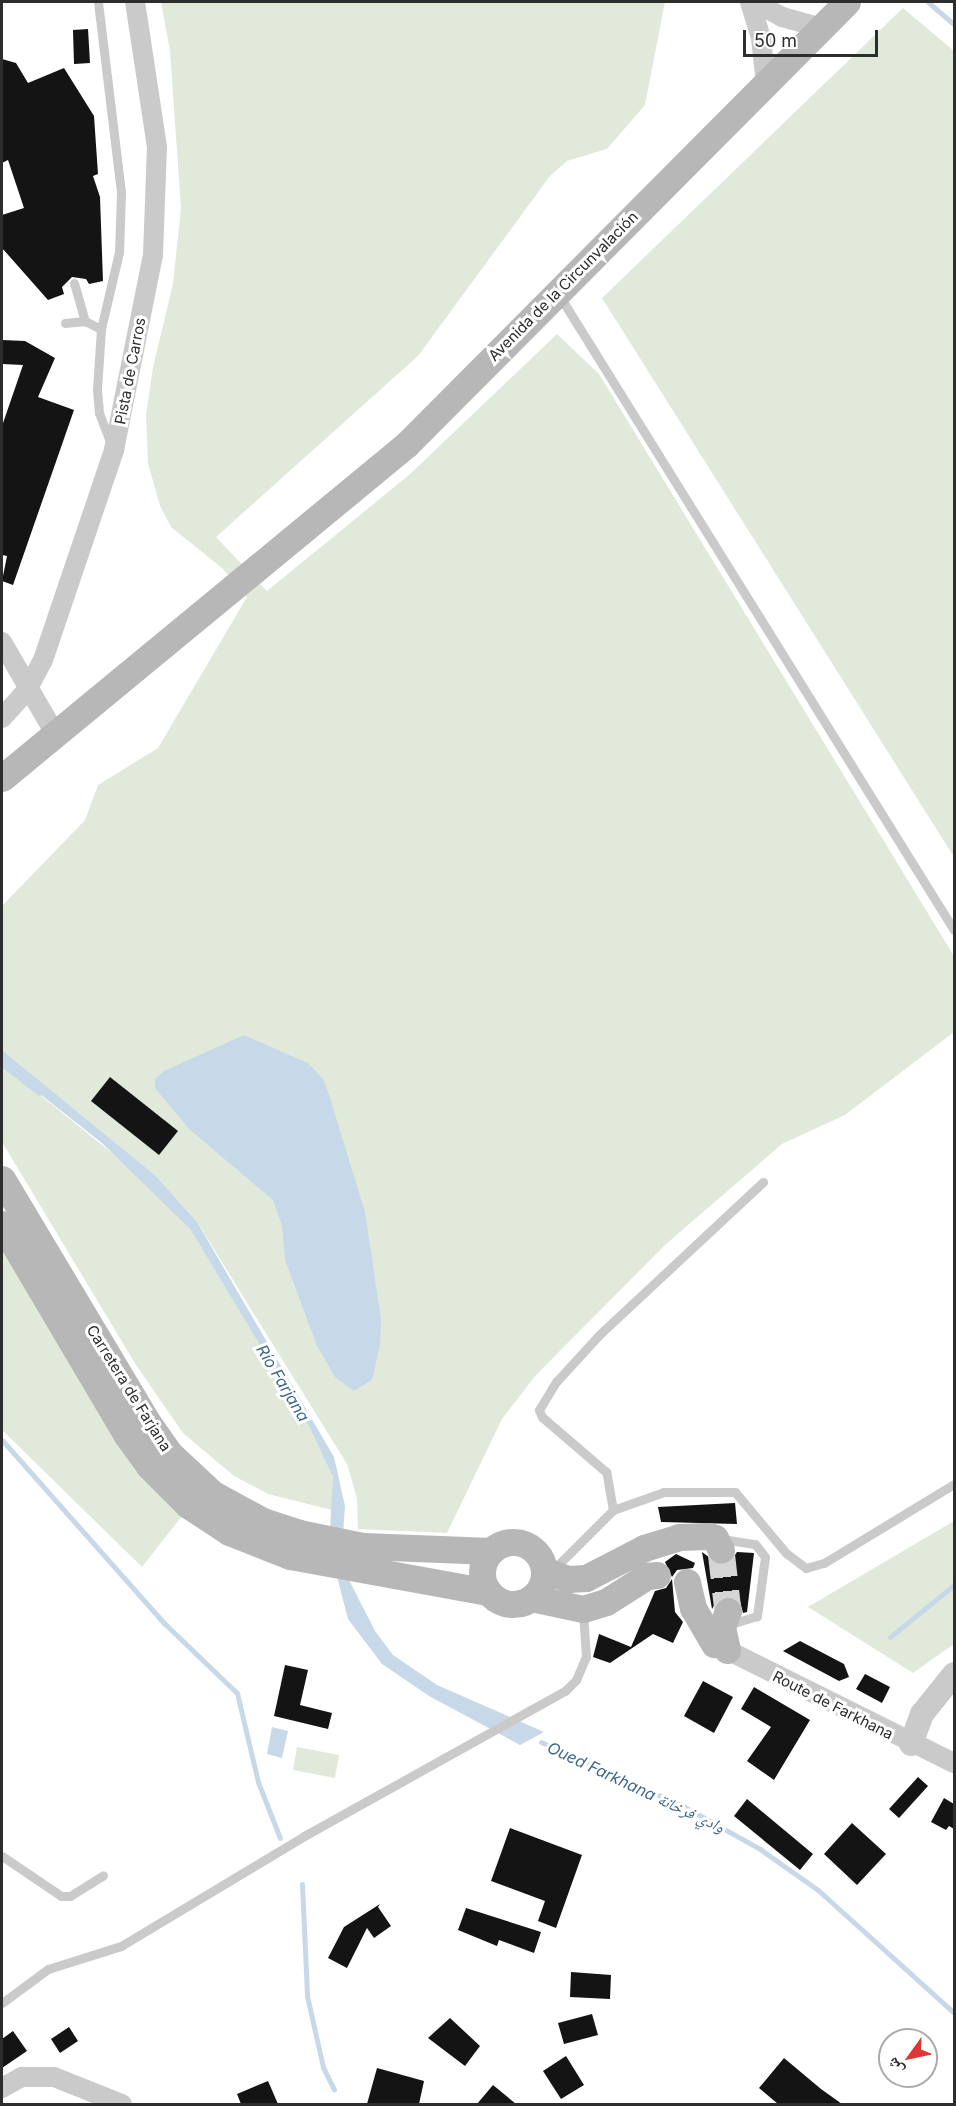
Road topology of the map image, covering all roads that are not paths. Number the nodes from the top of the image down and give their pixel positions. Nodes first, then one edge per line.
1 (98, 2) edge
2 (135, 2) edge
3 (752, 2) edge
4 (847, 2) edge
5 (822, 28) junction
6 (766, 84) junction
7 (74, 283) dead end
8 (556, 291) junction
9 (85, 321) junction
10 (64, 323) dead end
11 (101, 329) junction
12 (114, 450) junction
13 (2, 642) edge
14 (27, 690) junction
15 (2, 718) edge
16 (56, 735) junction
17 (2, 778) edge
18 (954, 930) edge
19 (2, 1179) edge
20 (763, 1182) dead end
21 (2, 1224) edge
22 (954, 1484) edge
23 (613, 1510) junction
24 (718, 1544) joint
25 (301, 1546) junction
26 (644, 1548) junction
27 (491, 1551) junction
28 (361, 1558) junction
29 (547, 1572) junction
30 (687, 1582) dead end
31 (489, 1592) junction
32 (531, 1598) junction
33 (583, 1609) junction
34 (723, 1633) junction
35 (954, 1674) edge
36 (911, 1744) junction
37 (954, 1763) edge
38 (2, 1856) edge
39 (103, 1875) dead end
40 (2, 2003) edge
41 (2, 2088) edge
42 (122, 2104) edge

1 - 11 lane
2 - 12 street, Pista de Carros
3 - 5 street
3 - 6 street
4 - 5 main road, Avenida de la Circunvalación
5 - 6 main road, Avenida de la Circunvalación
6 - 8 main road, Avenida de la Circunvalación
7 - 9 lane
8 - 16 main road, Avenida de la Circunvalación
8 - 18 lane
9 - 10 lane
9 - 11 lane
11 - 12 lane
12 - 14 street, Pista de Carros
13 - 14 street
14 - 15 street, Pista de Carros
14 - 16 street
16 - 17 main road, Avenida de la Circunvalación
19 - 25 main road, Carretera de Farjana
20 - 23 lane
21 - 25 main road, Carretera de Farjana
22 - 23 lane
23 - 29 lane
24 - 26 main road
24 - 34 lane
25 - 28 main road, Carretera de Farjana
26 - 29 main road
26 - 33 main road
27 - 28 main road, Carretera de Farjana
27 - 29 main road, Carretera de Farjana
27 - 31 main road
28 - 31 main road, Carretera de Farjana
29 - 32 main road
30 - 34 main road
31 - 32 main road, Carretera de Farjana
32 - 33 main road, Carretera de Farjana
33 - 40 lane
34 - 36 street, Route de Farkhana
35 - 36 street
36 - 37 street, Route de Farkhana
38 - 39 lane
41 - 42 street

